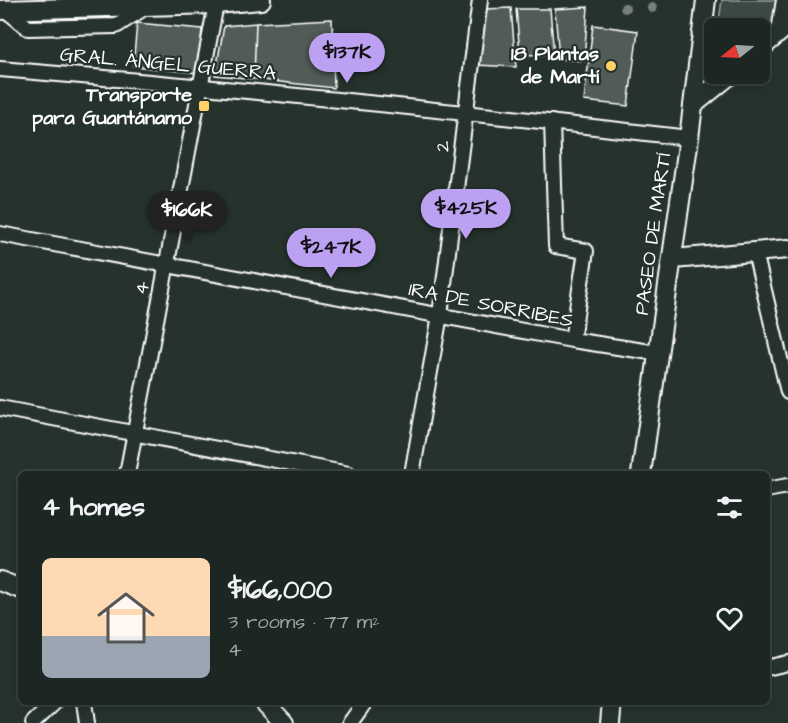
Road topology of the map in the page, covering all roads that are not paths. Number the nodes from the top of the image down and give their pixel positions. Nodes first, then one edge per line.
1 (261, 0) edge
2 (480, 0) edge
3 (693, 0) edge
4 (706, 0) edge
5 (786, 0) edge
6 (216, 4) junction
7 (3, 10) edge
8 (785, 33) edge
9 (701, 37) junction
10 (770, 43) edge
11 (0, 69) edge
12 (719, 84) edge
13 (202, 86) junction
14 (693, 105) junction
15 (467, 112) junction
16 (552, 122) junction
17 (689, 138) junction
18 (0, 234) edge
19 (788, 249) edge
20 (755, 252) junction
21 (673, 259) junction
22 (166, 265) junction
23 (440, 315) junction
24 (572, 340) junction
25 (657, 353) junction
26 (788, 392) edge
27 (0, 408) edge
28 (136, 433) junction
29 (294, 469) edge
30 (128, 471) edge
31 (316, 471) edge
32 (413, 471) edge
33 (641, 471) edge
34 (788, 486) edge
35 (770, 489) edge
36 (0, 581) edge
37 (18, 588) edge
38 (788, 663) edge
39 (770, 667) edge
40 (52, 705) edge
41 (84, 705) edge
42 (267, 705) edge
43 (363, 705) edge
44 (614, 705) edge
45 (33, 723) edge
46 (87, 723) edge
47 (284, 723) edge
48 (350, 723) edge
49 (610, 723) edge

1 - 6 main road
2 - 15 street, 2
3 - 9 main road
4 - 9 main road, PASEO DE MARTÍ
5 - 8 main road
6 - 7 main road
6 - 13 street, 4
8 - 10 main road
9 - 14 main road, PASEO DE MARTÍ
11 - 13 street, GRAL. ÁNGEL GUERRA
12 - 14 main road
13 - 15 street, GRAL. ÁNGEL GUERRA
13 - 22 street, 4
14 - 17 main road, PASEO DE MARTÍ
15 - 16 street, GRAL. ÁNGEL GUERRA
15 - 23 street, 2
16 - 17 street, GRAL. ÁNGEL GUERRA
16 - 24 street
17 - 21 main road, PASEO DE MARTÍ
18 - 22 street, 1RA DE SORRIBES
19 - 20 main road
20 - 21 main road
20 - 26 street
21 - 25 main road, PASEO DE MARTÍ
22 - 23 street, 1RA DE SORRIBES
22 - 28 street, 4
23 - 24 street, 1RA DE SORRIBES
23 - 32 street, 2
24 - 25 street, 1RA DE SORRIBES
25 - 33 main road, PASEO DE MARTÍ
27 - 28 street
28 - 29 street
28 - 30 street, 4
29 - 31 street
34 - 35 street
36 - 37 main road
38 - 39 street
40 - 45 street
41 - 46 street
42 - 47 main road
43 - 48 street
44 - 49 main road

